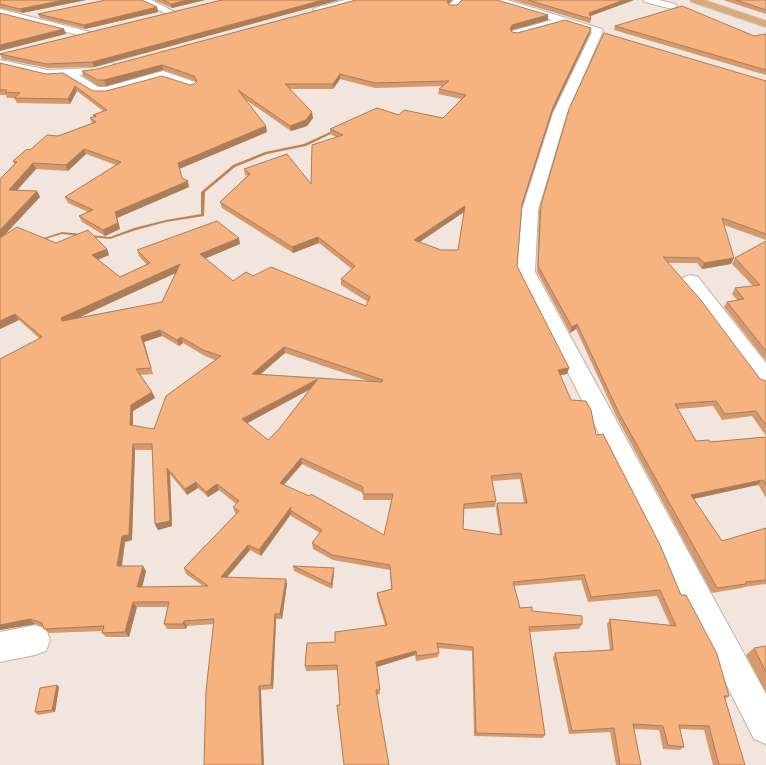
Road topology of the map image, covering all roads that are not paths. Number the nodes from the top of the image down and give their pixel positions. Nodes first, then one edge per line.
1 (143, 0) edge
2 (356, 0) edge
3 (497, 0) edge
4 (648, 0) edge
5 (695, 0) edge
6 (672, 6) dead end
7 (0, 12) edge
8 (44, 13) edge
9 (310, 13) edge
10 (21, 17) junction
11 (158, 17) edge
12 (561, 21) junction
13 (766, 24) edge
14 (516, 33) edge
15 (64, 40) edge
16 (0, 63) edge
17 (124, 63) edge
18 (70, 74) junction
19 (191, 85) edge
20 (691, 281) dead end
21 (766, 378) edge
22 (35, 640) dead end
23 (0, 647) edge
24 (766, 727) edge

1 - 11 street
2 - 9 street
3 - 12 street
4 - 6 street
5 - 13 main road
7 - 10 street
8 - 10 street
10 - 15 street
12 - 14 street
12 - 24 street
16 - 18 street
17 - 18 street
18 - 19 street
20 - 21 street
22 - 23 street

